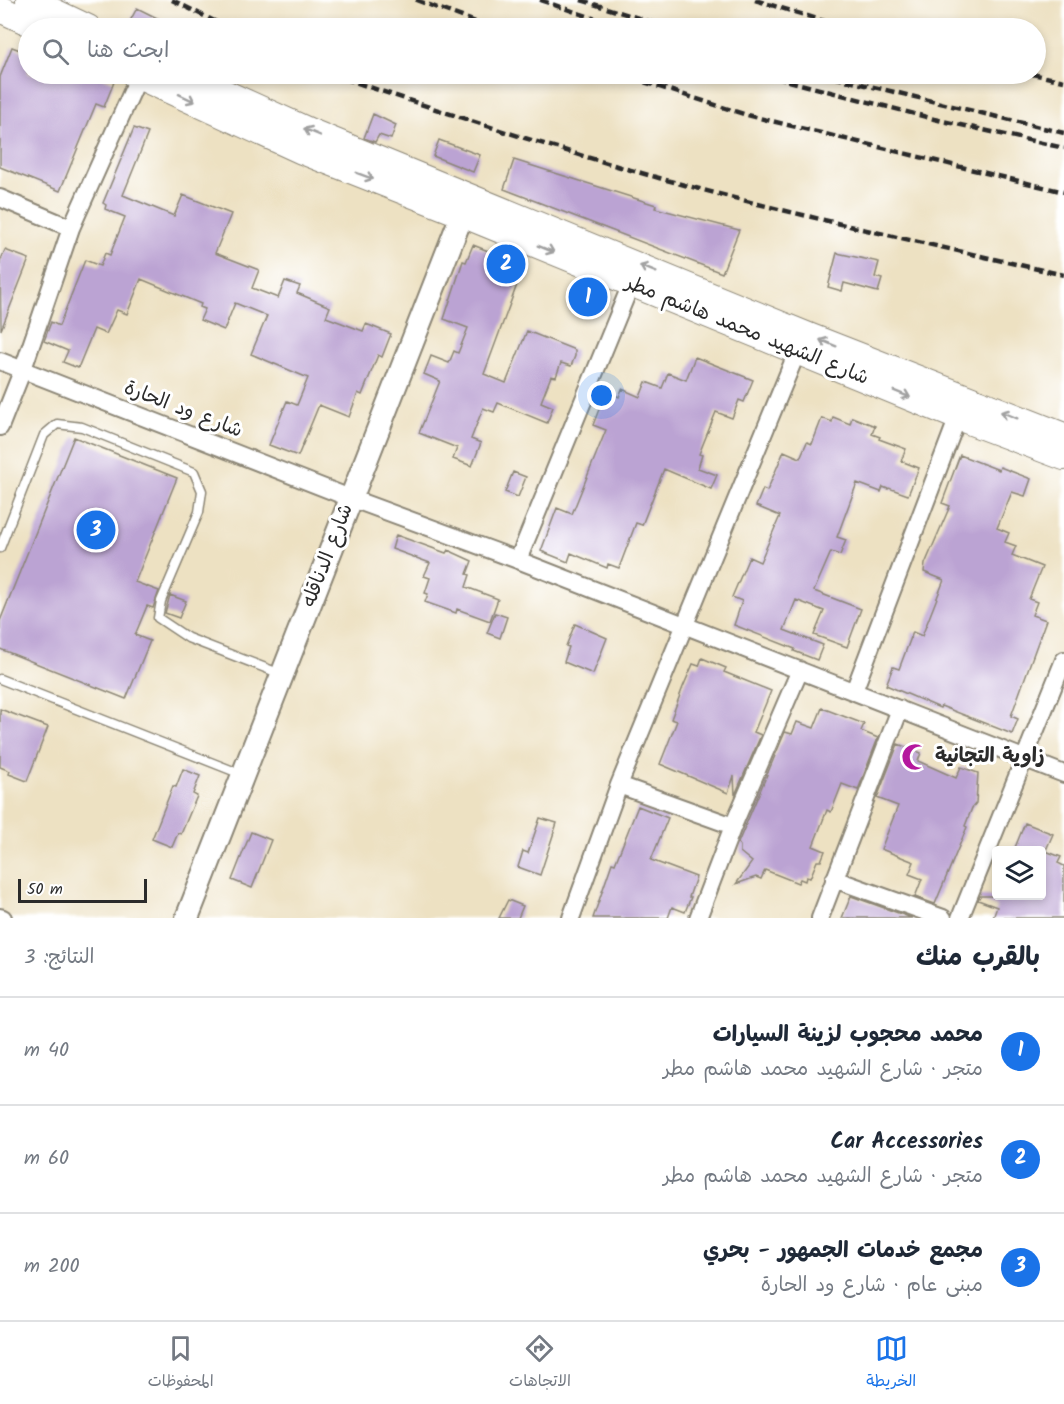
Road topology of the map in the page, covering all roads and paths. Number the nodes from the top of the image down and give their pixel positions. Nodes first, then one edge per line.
1 (29, 0) edge
2 (0, 9) edge
3 (19, 18) edge
4 (67, 18) edge
5 (132, 84) edge
6 (155, 84) edge
7 (205, 84) edge
8 (0, 198) edge
9 (466, 205) junction
10 (71, 228) junction
11 (631, 284) junction
12 (797, 352) junction
13 (0, 361) edge
14 (23, 369) junction
15 (958, 417) junction
16 (0, 427) edge
17 (1064, 436) edge
18 (1064, 457) edge
19 (350, 498) junction
20 (0, 548) edge
21 (518, 560) junction
22 (685, 625) junction
23 (1064, 660) edge
24 (800, 670) junction
25 (282, 675) junction
26 (0, 679) edge
27 (854, 691) junction
28 (900, 709) junction
29 (1025, 759) junction
30 (1064, 774) edge
31 (244, 775) junction
32 (619, 785) junction
33 (733, 826) junction
34 (834, 879) junction
35 (187, 918) edge
36 (571, 918) edge
37 (698, 918) edge
38 (820, 918) edge
39 (943, 918) edge
40 (960, 918) edge

1 - 4 main road
2 - 3 main road
5 - 10 street
6 -> 9 main road, شارع الشهيد محمد هاشم مطر
9 -> 7 main road, شارع الشهيد محمد هاشم مطر
8 - 10 street
9 -> 11 main road, شارع الشهيد محمد هاشم مطر
17 -> 9 main road, شارع الشهيد محمد هاشم مطر
9 - 19 street, شارع الدناقله
10 - 14 street
11 - 12 main road, شارع الشهيد محمد هاشم مطر
11 - 21 street
12 -> 15 main road, شارع الشهيد محمد هاشم مطر
12 - 22 street
13 - 14 street, شارع ود الحارة
14 - 16 street
14 - 19 street, شارع ود الحارة
15 - 18 main road, شارع الشهيد محمد هاشم مطر
15 - 27 street
19 - 21 street, شارع ود الحارة
19 - 25 street, شارع الدناقله
20 - 25 lane
21 - 22 street, شارع ود الحارة
22 - 24 street, شارع ود الحارة
22 - 32 street
23 - 29 street
24 - 27 street, شارع ود الحارة
24 - 33 street
25 - 31 street, شارع الدناقله
26 - 31 lane
27 - 28 street, شارع ود الحارة
28 - 29 street, شارع ود الحارة
28 - 34 street
29 - 30 street, شارع ود الحارة
29 - 40 street
31 - 35 street, شارع الدناقله
32 - 33 street
32 - 36 street
33 - 37 street
34 - 38 street
34 - 39 street

